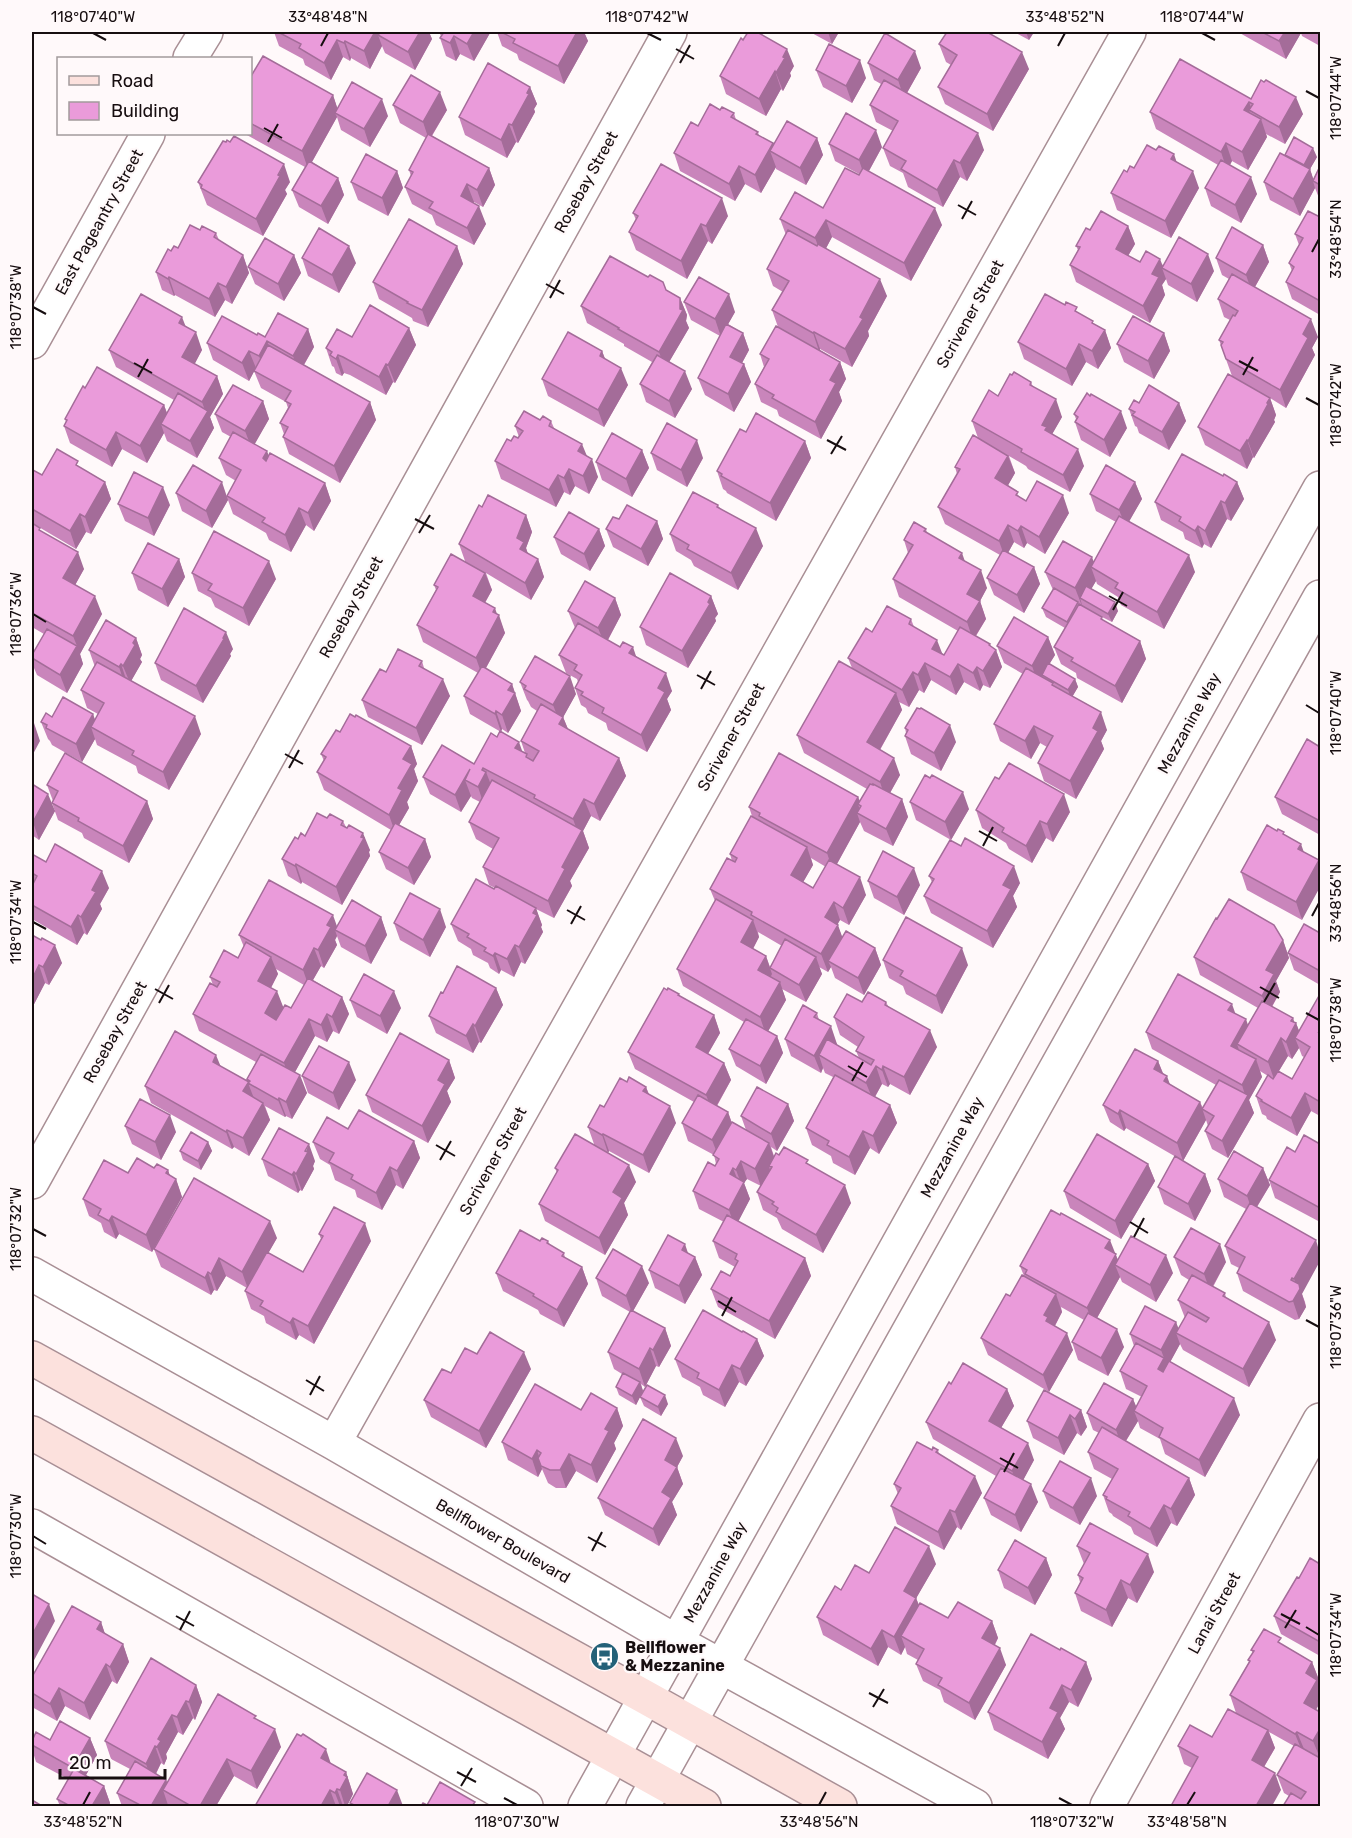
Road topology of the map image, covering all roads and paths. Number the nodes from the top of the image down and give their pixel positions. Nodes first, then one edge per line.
1 (206, 32) edge
2 (670, 32) edge
3 (1129, 32) edge
4 (191, 57) edge
5 (147, 135) edge
6 (32, 342) edge
7 (1320, 488) edge
8 (1320, 597) edge
9 (32, 1182) edge
10 (32, 1274) edge
11 (32, 1358) edge
12 (1320, 1420) edge
13 (32, 1432) edge
14 (334, 1443) junction
15 (32, 1526) edge
16 (677, 1642) junction
17 (722, 1666) junction
18 (645, 1697) junction
19 (690, 1722) junction
20 (613, 1756) junction
21 (650, 1794) edge
22 (526, 1806) edge
23 (585, 1806) edge
24 (704, 1806) edge
25 (840, 1806) edge
26 (975, 1806) edge
27 (1107, 1806) edge

1 - 4 street
2 - 9 street, Rosebay Street
3 - 14 street, Scrivener Street
5 - 6 street, East Pageantry Street
7 - 16 street, Mezzanine Way
8 - 17 street
10 - 14 street, Bellflower Boulevard
11 - 18 main road
12 - 27 street, Lanai Street
13 - 20 main road
14 - 16 street, Bellflower Boulevard
15 - 22 street
16 - 17 street, Bellflower Boulevard
16 - 18 street, Mezzanine Way
17 - 19 street
17 - 26 street, Bellflower Boulevard
18 - 19 main road
18 - 20 street, Mezzanine Way
19 - 21 street
19 - 25 main road
20 - 21 main road
20 - 23 street, Mezzanine Way
21 - 24 main road

